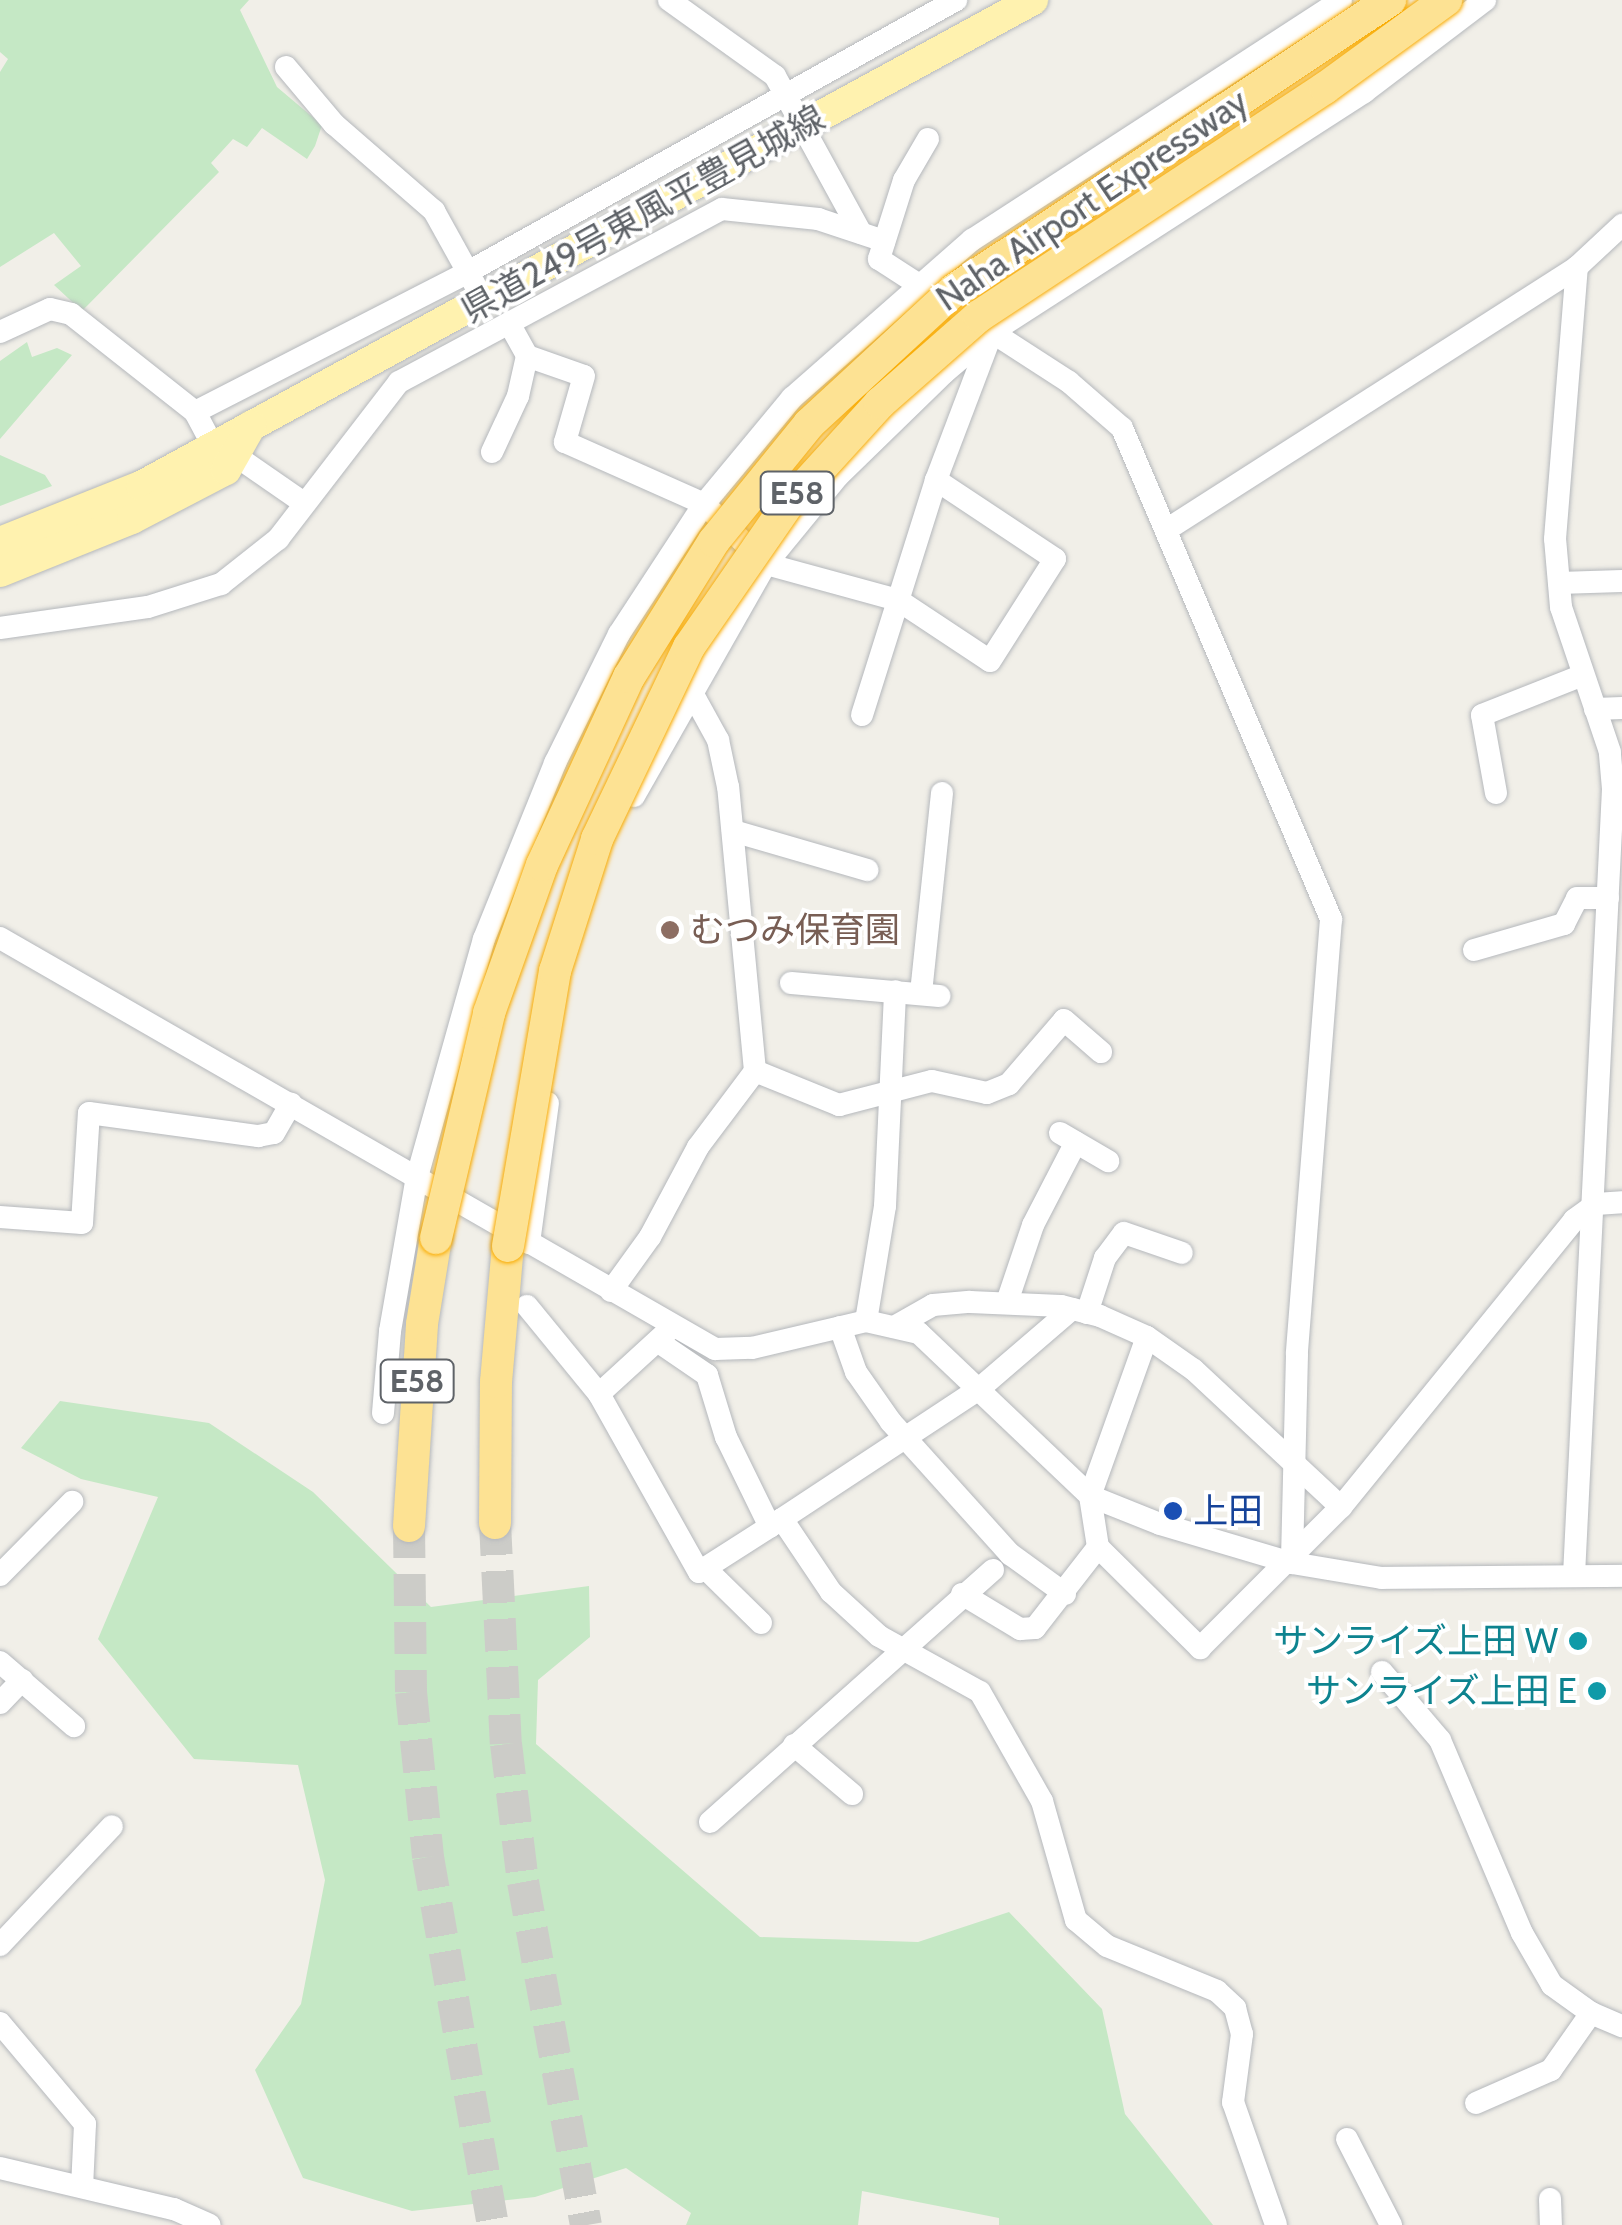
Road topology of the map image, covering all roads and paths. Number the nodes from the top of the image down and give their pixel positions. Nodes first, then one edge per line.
1 (670, 0) edge
2 (956, 0) edge
3 (1033, 0) edge
4 (1341, 0) edge
5 (1390, 0) edge
6 (1446, 0) edge
7 (1485, 0) edge
8 (286, 67) dead end
9 (788, 93) junction
10 (807, 124) junction
11 (928, 139) dead end
12 (1622, 225) edge
13 (861, 233) junction
14 (884, 240) junction
15 (1577, 267) junction
16 (468, 272) junction
17 (916, 284) junction
18 (485, 302) junction
19 (508, 323) junction
20 (0, 332) edge
21 (992, 332) junction
22 (527, 356) junction
23 (194, 412) junction
24 (224, 451) junction
25 (492, 452) dead end
26 (936, 480) junction
27 (304, 503) junction
28 (704, 504) junction
29 (1166, 530) junction
30 (0, 542) edge
31 (766, 564) junction
32 (0, 572) edge
33 (1622, 581) edge
34 (1559, 583) junction
35 (898, 600) junction
36 (0, 628) edge
37 (1583, 675) junction
38 (690, 689) junction
39 (1622, 708) edge
40 (1595, 710) junction
41 (862, 714) dead end
42 (942, 793) dead end
43 (1496, 793) dead end
44 (733, 832) junction
45 (868, 870) dead end
46 (1608, 898) junction
47 (0, 938) edge
48 (1474, 950) dead end
49 (791, 983) dead end
50 (895, 991) junction
51 (1101, 1052) dead end
52 (756, 1071) junction
53 (888, 1094) junction
54 (292, 1103) junction
55 (1108, 1161) dead end
56 (417, 1177) junction
57 (1622, 1202) edge
58 (1596, 1204) junction
59 (0, 1217) edge
60 (519, 1244) junction
61 (1182, 1253) dead end
62 (611, 1290) junction
63 (1007, 1302) junction
64 (527, 1306) dead end
65 (1080, 1311) junction
66 (866, 1321) junction
67 (894, 1327) junction
68 (840, 1328) junction
69 (666, 1334) junction
70 (1146, 1336) junction
71 (978, 1389) junction
72 (599, 1394) junction
73 (383, 1413) dead end
74 (910, 1438) junction
75 (1295, 1468) junction
76 (1090, 1496) junction
77 (72, 1502) dead end
78 (1341, 1507) junction
79 (496, 1523) tunnel mouth
80 (776, 1523) junction
81 (409, 1526) tunnel mouth
82 (1098, 1547) junction
83 (1292, 1562) junction
84 (706, 1568) junction
85 (993, 1570) dead end
86 (0, 1575) edge
87 (1574, 1576) junction
88 (1622, 1576) edge
89 (962, 1594) junction
90 (1064, 1594) junction
91 (761, 1623) dead end
92 (907, 1654) junction
93 (0, 1662) edge
94 (1382, 1672) dead end
95 (22, 1680) junction
96 (0, 1703) edge
97 (74, 1726) dead end
98 (794, 1744) junction
99 (852, 1794) dead end
100 (710, 1822) dead end
101 (112, 1826) dead end
102 (0, 1946) edge
103 (1591, 2014) junction
104 (0, 2023) edge
105 (1622, 2026) edge
106 (1476, 2103) dead end
107 (1346, 2139) dead end
108 (0, 2168) edge
109 (82, 2187) junction
110 (1550, 2199) dead end
111 (210, 2225) edge
112 (1276, 2225) edge
113 (1392, 2225) edge
114 (1551, 2225) edge

1 - 9 street
2 - 9 street
3 - 10 main road, 県道249号東風平豊見城線
4 - 17 street
5 - 81 highway, Naha Airport Expressway / E58, bridge
6 - 60 highway, Naha Airport Expressway / E58, bridge
7 - 21 street
8 - 16 street
9 - 10 street
9 - 16 street
10 - 13 street
10 - 18 main road, 県道249号東風平豊見城線
11 - 14 street
12 - 15 street
13 - 14 street
13 - 19 street
14 - 17 street
15 - 29 street
15 - 34 street
16 - 18 street
16 - 23 street
17 - 21 street
17 - 28 street
18 - 24 main road, 県道249号東風平豊見城線
19 - 22 street
19 - 27 street
20 - 23 street
21 - 26 street
21 - 29 street
21 - 31 street
22 - 25 street
22 - 28 street
23 - 24 street
24 - 27 street
24 - 30 main road
24 - 32 main road, 県道249号東風平豊見城線
26 - 35 street
26 - 35 street
27 - 36 street
28 - 31 street
28 - 56 street
29 - 75 street
31 - 35 street
31 - 38 street
33 - 34 street
34 - 37 street
35 - 41 street
37 - 40 street
37 - 43 street
38 - 44 street
38 - 60 street
39 - 40 street
40 - 46 street
42 - 50 street
44 - 45 street
44 - 52 street
46 - 48 street
46 - 58 street
47 - 54 street
49 - 50 street
50 - 53 street
51 - 53 street
52 - 53 street
52 - 62 street
53 - 66 street
54 - 56 street
54 - 59 street
55 - 63 street
56 - 60 street
56 - 73 street
57 - 58 street
58 - 78 street
58 - 87 street
60 - 62 street
60 - 79 highway, Naha Airport Expressway / E58
61 - 65 street
62 - 69 street
63 - 65 street
63 - 67 street
64 - 72 street
65 - 70 street
65 - 71 street
66 - 67 street
66 - 68 street
67 - 71 street
68 - 69 street
68 - 74 street
69 - 72 street
69 - 80 street
70 - 75 street
70 - 76 street
71 - 74 street
71 - 76 street
72 - 84 street
74 - 80 street
74 - 90 street
75 - 78 street
75 - 83 street
76 - 82 street
76 - 83 street
77 - 86 street
78 - 83 street
80 - 84 street
80 - 92 street
82 - 83 street
82 - 90 street
83 - 87 street
84 - 91 street
85 - 89 street
87 - 88 street
89 - 90 street
89 - 92 street
92 - 98 street
92 - 112 street
93 - 95 street
94 - 103 street
95 - 96 street
95 - 97 street
98 - 99 street
98 - 100 street
101 - 102 street
103 - 105 street
103 - 106 street
104 - 109 street
107 - 113 street
108 - 109 street
109 - 111 street
110 - 114 street

